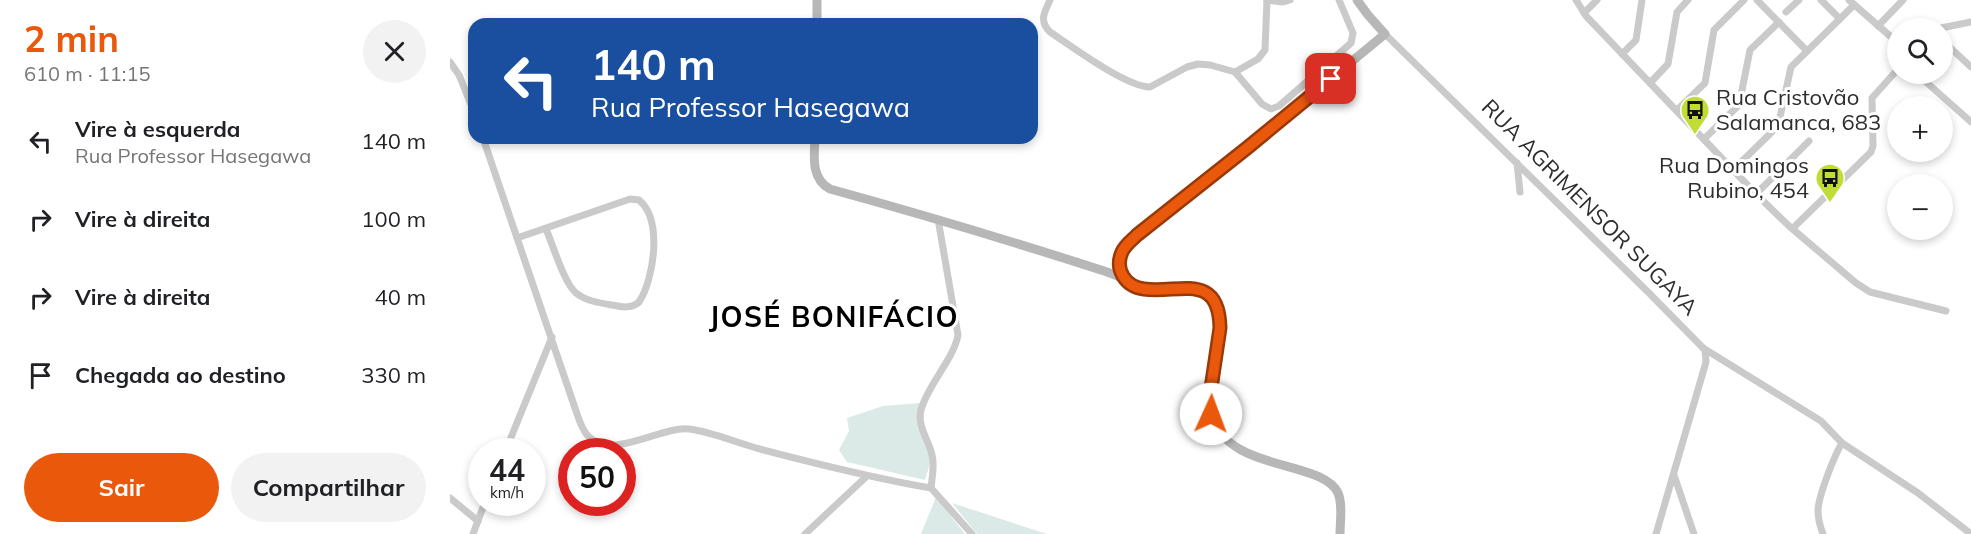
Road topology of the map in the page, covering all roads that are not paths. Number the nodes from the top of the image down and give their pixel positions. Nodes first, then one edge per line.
1 (817, 0) edge
2 (1050, 0) edge
3 (1267, 0) edge
4 (1290, 0) edge
5 (1339, 0) edge
6 (1357, 0) edge
7 (1576, 0) edge
8 (1597, 0) edge
9 (1642, 0) edge
10 (1688, 0) edge
11 (1744, 0) edge
12 (1757, 0) edge
13 (1799, 0) edge
14 (1821, 0) edge
15 (1903, 0) edge
16 (1852, 3) edge
17 (1786, 12) dead end
18 (1584, 13) junction
19 (817, 18) edge
20 (1840, 19) junction
21 (1779, 22) junction
22 (1971, 22) edge
23 (1878, 26) junction
24 (1953, 26) edge
25 (1386, 34) junction
26 (1887, 34) edge
27 (1953, 50) edge
28 (1807, 51) junction
29 (1622, 54) junction
30 (450, 62) edge
31 (1971, 67) edge
32 (1235, 72) junction
33 (1887, 81) edge
34 (1650, 83) junction
35 (1928, 84) edge
36 (468, 88) edge
37 (1677, 110) junction
38 (1971, 111) edge
39 (1968, 120) edge
40 (1704, 139) junction
41 (1809, 141) dead end
42 (485, 144) edge
43 (815, 144) edge
44 (1517, 163) junction
45 (1734, 169) junction
46 (1520, 192) dead end
47 (1756, 194) junction
48 (938, 219) junction
49 (1793, 228) junction
50 (546, 229) junction
51 (517, 238) junction
52 (1124, 279) junction
53 (1946, 310) dead end
54 (552, 337) junction
55 (1703, 348) junction
56 (511, 438) edge
57 (1842, 443) junction
58 (1674, 475) junction
59 (867, 476) junction
60 (931, 488) junction
61 (450, 498) edge
62 (480, 516) edge
63 (478, 521) junction
64 (473, 534) edge
65 (805, 534) edge
66 (972, 534) edge
67 (1340, 534) edge
68 (1656, 534) edge
69 (1694, 534) edge
70 (1823, 534) edge
71 (1971, 534) edge

1 - 19 main road
2 - 32 street
3 - 4 street
3 - 32 street
5 - 32 street
6 - 25 main road, RUA AGRIMENSOR SUGAYA
7 - 18 street
8 - 18 street
9 - 29 street
10 - 34 street
11 - 37 street
12 - 21 street
13 - 17 street
14 - 20 street
15 - 23 street
16 - 20 street
16 - 23 street
18 - 29 street
20 - 28 street
21 - 28 street
21 - 40 street
22 - 24 street
23 - 26 street
25 - 44 street, RUA AGRIMENSOR SUGAYA
25 - 52 main road
27 - 31 street
28 - 45 street
29 - 34 street
30 - 36 street
33 - 49 street
34 - 37 street
35 - 39 street
37 - 40 street
38 - 39 street
40 - 45 street
41 - 47 street
42 - 51 street
43 - 48 main road
44 - 46 street
44 - 55 street, RUA AGRIMENSOR SUGAYA
45 - 47 street
47 - 49 street
48 - 52 main road
48 - 60 street
49 - 53 street
50 - 50 street
50 - 51 street
51 - 54 street
52 - 67 main road
54 - 56 street
54 - 59 street
55 - 57 street
55 - 58 street, RUA AGRIMENSOR SUGAYA
57 - 70 street
57 - 71 street
58 - 68 street, RUA AGRIMENSOR SUGAYA
58 - 69 street
59 - 60 street
59 - 65 street
60 - 66 street
61 - 63 street
62 - 63 street
63 - 64 street

